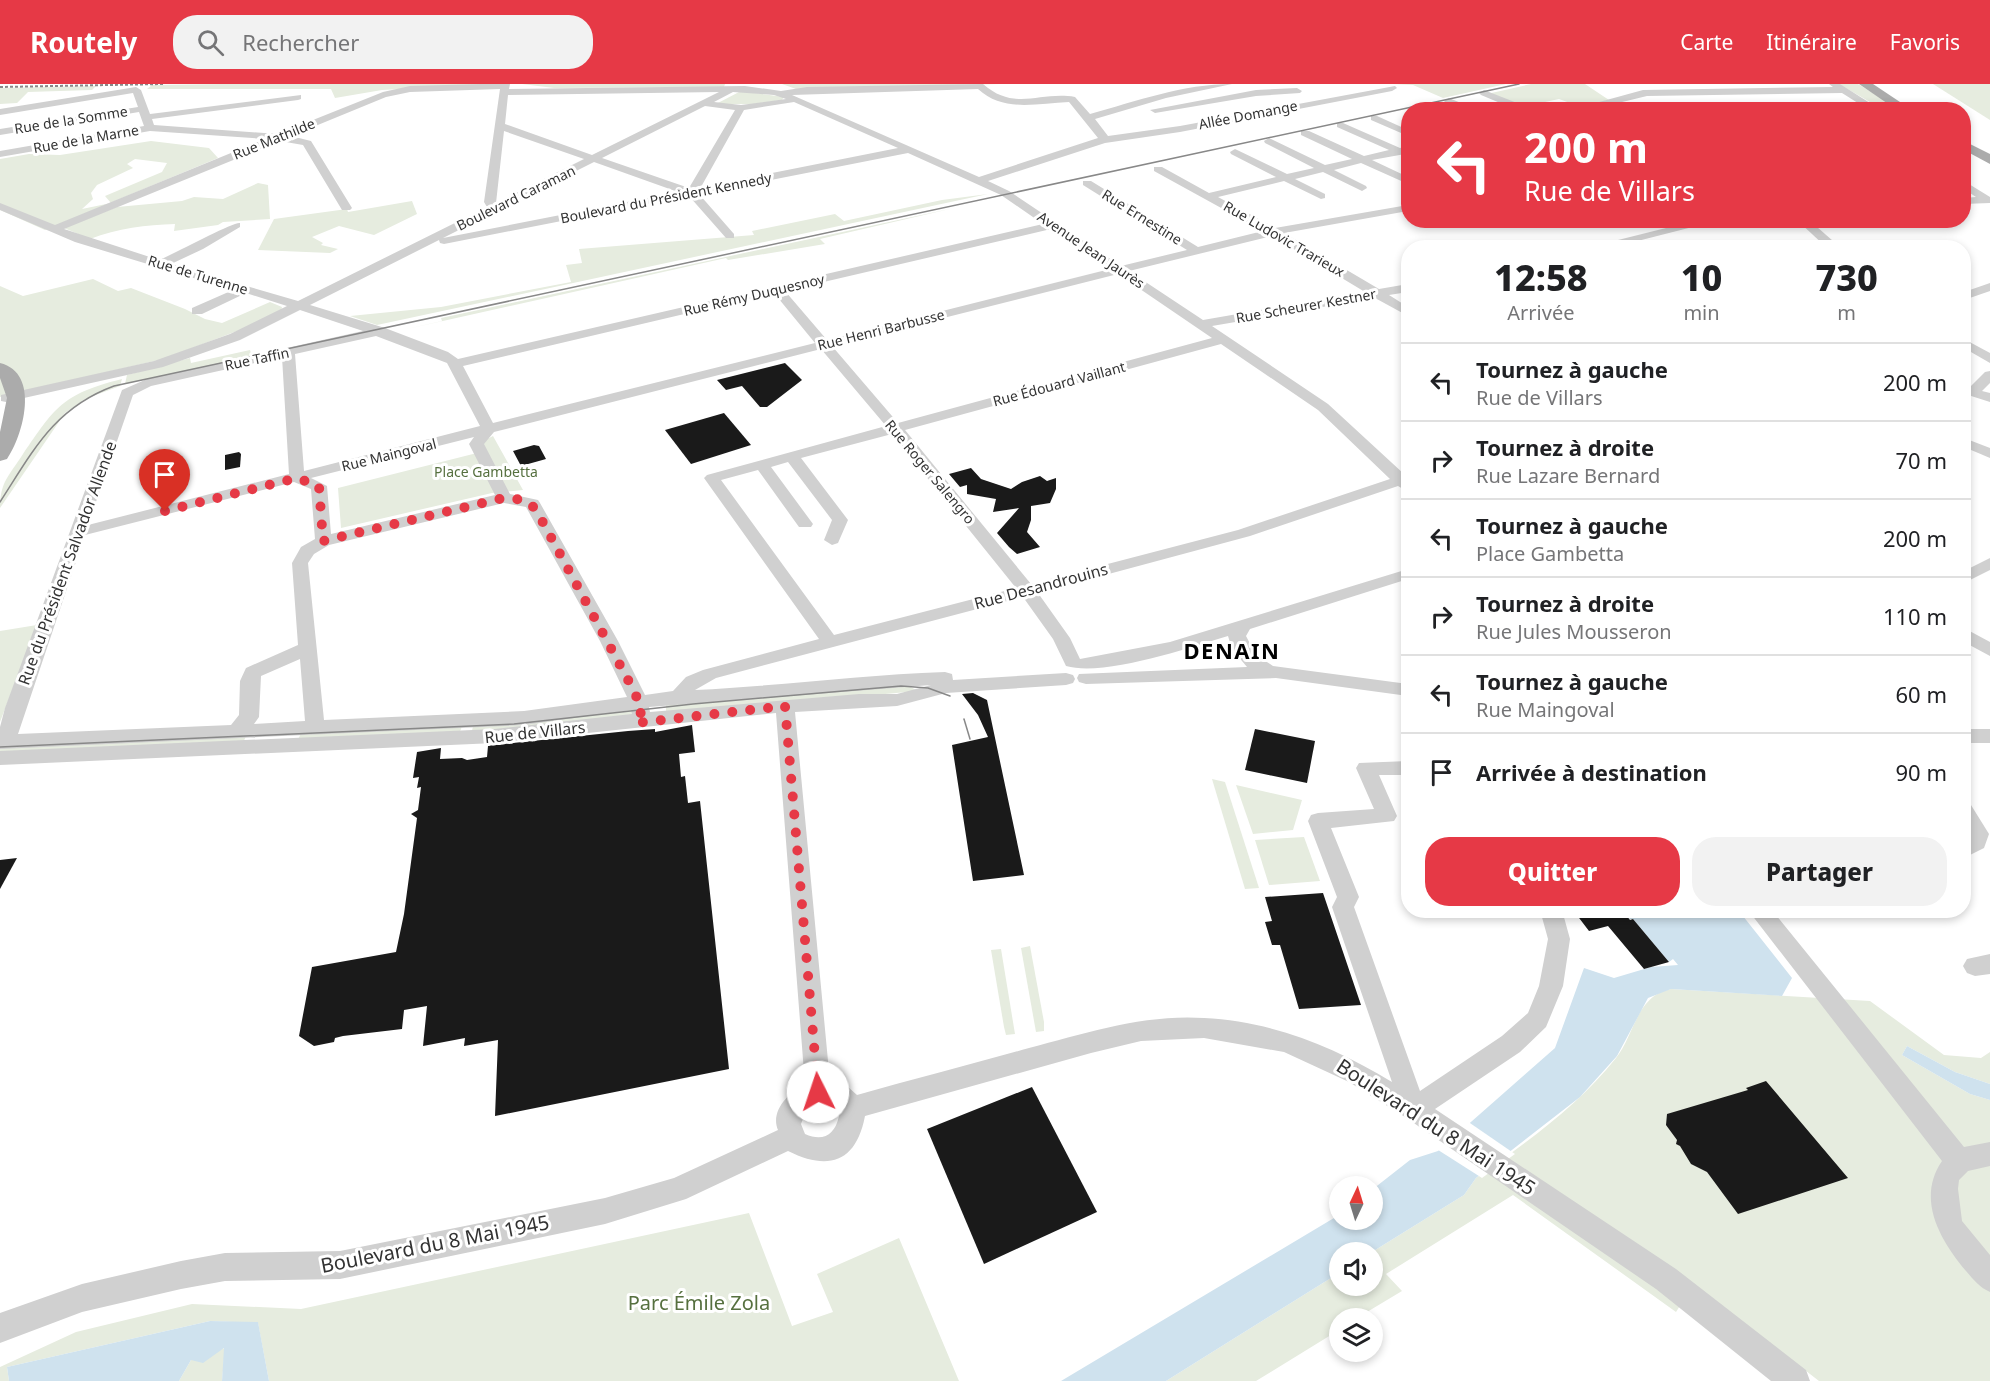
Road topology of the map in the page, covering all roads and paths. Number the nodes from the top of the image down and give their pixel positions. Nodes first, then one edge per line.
1 (1227, 84) edge
2 (1354, 84) edge
3 (1631, 84) edge
4 (1834, 84) edge
5 (1865, 84) edge
6 (1216, 85) edge
7 (505, 87) edge
8 (1392, 88) dead end
9 (703, 89) junction
10 (732, 89) junction
11 (1843, 90) junction
12 (1297, 91) dead end
13 (1372, 92) junction
14 (780, 93) junction
15 (1484, 93) dead end
16 (1643, 94) junction
17 (1236, 96) junction
18 (198, 97) dead end
19 (298, 97) dead end
20 (798, 99) junction
21 (1507, 102) edge
22 (1609, 102) edge
23 (1654, 102) edge
24 (1863, 102) edge
25 (1893, 102) edge
26 (1138, 103) junction
27 (703, 105) junction
28 (204, 108) junction
29 (741, 108) junction
30 (1151, 110) junction
31 (0, 111) edge
32 (145, 113) junction
33 (1093, 118) junction
34 (1374, 118) dead end
35 (1340, 125) dead end
36 (500, 126) junction
37 (1189, 127) junction
38 (150, 128) junction
39 (1401, 130) edge
40 (0, 132) edge
41 (1305, 133) dead end
42 (279, 137) junction
43 (1103, 140) junction
44 (1269, 141) dead end
45 (1971, 148) edge
46 (911, 150) junction
47 (1401, 150) edge
48 (1235, 152) dead end
49 (1401, 153) edge
50 (0, 154) edge
51 (1990, 158) edge
52 (594, 159) junction
53 (1363, 160) junction
54 (1158, 169) dead end
55 (1325, 169) junction
56 (1286, 178) junction
57 (1401, 178) edge
58 (979, 181) junction
59 (1087, 183) dead end
60 (1362, 188) dead end
61 (1971, 188) edge
62 (692, 193) junction
63 (1209, 196) junction
64 (1321, 196) dead end
65 (1971, 201) edge
66 (0, 206) edge
67 (346, 208) dead end
68 (494, 209) junction
69 (1401, 209) edge
70 (236, 225) dead end
71 (1053, 225) junction
72 (1681, 228) edge
73 (1811, 228) edge
74 (53, 230) junction
75 (1274, 232) junction
76 (730, 236) dead end
77 (1627, 240) edge
78 (1826, 240) edge
79 (421, 245) junction
80 (1197, 251) junction
81 (160, 264) junction
82 (1121, 270) junction
83 (1990, 287) edge
84 (244, 289) junction
85 (1401, 289) edge
86 (777, 290) junction
87 (1379, 294) junction
88 (1971, 294) edge
89 (300, 306) junction
90 (1298, 308) junction
91 (1401, 308) edge
92 (198, 311) dead end
93 (1309, 318) dead end
94 (1203, 324) junction
95 (380, 331) junction
96 (1224, 339) junction
97 (822, 345) junction
98 (1971, 347) edge
99 (288, 352) junction
100 (1990, 359) edge
101 (454, 364) junction
102 (0, 368) edge
103 (1990, 375) edge
104 (134, 388) joint
105 (1971, 389) edge
106 (8, 391) edge
107 (1971, 392) edge
108 (1990, 398) edge
109 (893, 428) junction
110 (489, 429) junction
111 (0, 430) edge
112 (1971, 445) edge
113 (1990, 453) edge
114 (0, 455) edge
115 (792, 457) junction
116 (762, 465) junction
117 (1401, 477) edge
118 (297, 478) junction
119 (1401, 484) edge
120 (504, 498) junction
121 (805, 524) dead end
122 (78, 532) junction
123 (832, 540) dead end
124 (323, 541) junction
125 (1971, 562) edge
126 (1988, 567) edge
127 (1971, 575) edge
128 (1401, 576) edge
129 (1027, 589) junction
130 (1242, 627) junction
131 (1971, 638) edge
132 (830, 642) junction
133 (308, 648) junction
134 (1990, 650) edge
135 (1074, 670) junction
136 (1276, 672) junction
137 (1401, 689) edge
138 (678, 697) junction
139 (639, 702) junction
140 (785, 706) junction
141 (636, 723) junction
142 (315, 726) junction
143 (238, 729) junction
144 (1971, 736) edge
145 (1990, 736) edge
146 (2, 747) edge
147 (1401, 768) edge
148 (1971, 821) edge
149 (1971, 844) edge
150 (1553, 918) edge
151 (1766, 918) edge
152 (818, 1092) junction
153 (851, 1108) junction
154 (1414, 1109) junction
155 (791, 1137) junction
156 (1990, 1154) edge
157 (1959, 1162) junction
158 (1990, 1278) edge
159 (0, 1328) edge
160 (1795, 1381) edge

1 - 6 street
2 - 13 street
3 - 16 street
4 - 11 street
5 - 25 main road
6 - 17 street
6 - 26 street
7 - 9 street, Rue Mathilde
7 - 36 street
7 - 42 street, Rue Mathilde
8 - 13 street, Allée Domange
9 - 10 street, Avenue Jean Jaurès
9 - 27 street
10 - 14 street, Avenue Jean Jaurès
10 - 27 street, Boulevard Caraman
11 - 16 street
11 - 24 street
12 - 17 street
13 - 37 street, Allée Domange
14 - 20 street, Avenue Jean Jaurès
14 - 33 street
15 - 21 street
16 - 22 street
16 - 23 street
17 - 30 street
18 - 28 street
19 - 28 street, Rue de la Somme
20 - 29 street
20 - 46 street, Avenue Jean Jaurès
26 - 30 street
26 - 33 street
27 - 29 street
27 - 52 street, Boulevard Caraman
28 - 32 street, Rue de la Somme
29 - 62 street
30 - 33 street
30 - 37 street
31 - 32 street
32 - 38 street
32 - 40 street, Rue de la Somme
33 - 43 street
34 - 39 street
35 - 47 street
36 - 52 street
36 - 68 street
37 - 43 street, Allée Domange
38 - 42 street, Rue de la Marne
38 - 50 street, Rue de la Marne
41 - 53 street
42 - 67 street, Rue de la Marne
42 - 74 street, Rue Mathilde
43 - 58 street, Allée Domange
44 - 55 street
45 - 51 main road
46 - 58 street, Avenue Jean Jaurès
46 - 62 street, Boulevard du Président Kennedy
48 - 56 street
49 - 53 street
52 - 62 street
52 - 68 street, Boulevard Caraman
53 - 55 street
53 - 57 street
54 - 63 street, Rue Ludovic Trarieux
55 - 56 street
55 - 60 street
56 - 63 street
56 - 64 street
58 - 71 street, Avenue Jean Jaurès
59 - 80 street, Rue Ernestine
61 - 65 street
62 - 76 street
62 - 79 street, Boulevard du Président Kennedy
63 - 75 street, Rue Ludovic Trarieux
66 - 74 street, Rue de Turenne
68 - 79 street, Boulevard Caraman
69 - 75 street, Rue Henri Barbusse
70 - 81 street
71 - 82 street, Avenue Jean Jaurès
71 - 86 street, Rue Rémy Duquesnoy
72 - 77 street
73 - 78 street
74 - 81 street, Rue de Turenne
75 - 80 street, Rue Henri Barbusse
75 - 87 street, Rue Ludovic Trarieux
79 - 89 street, Boulevard Caraman
80 - 82 street, Rue Henri Barbusse
81 - 84 street, Rue de Turenne
82 - 94 street, Avenue Jean Jaurès
82 - 97 street, Rue Henri Barbusse
83 - 88 street
84 - 89 street, Rue de Turenne
84 - 92 street
85 - 87 street, Rue Scheurer Kestner
86 - 97 street, Rue Roger Salengro
86 - 101 street, Rue Rémy Duquesnoy
87 - 90 street, Rue Scheurer Kestner
87 - 91 street, Rue Ludovic Trarieux
89 - 95 street, Rue de Turenne
89 - 106 street, Boulevard Caraman
90 - 93 street
90 - 94 street, Rue Scheurer Kestner
94 - 96 street, Avenue Jean Jaurès
95 - 99 street, Rue Taffin
95 - 101 street, Rue de Turenne
96 - 109 street, Rue Édouard Vaillant
96 - 117 street, Avenue Jean Jaurès
97 - 109 street, Rue Roger Salengro
97 - 110 street, Rue Henri Barbusse
98 - 100 street
99 - 104 street, Rue Taffin
99 - 118 street
101 - 110 street
102 - 106 main road
103 - 105 street
104 - 122 street, Rue du Président Salvador Allende
106 - 111 main road
106 - 114 main road
107 - 108 street
109 - 115 street, Rue Édouard Vaillant
109 - 129 street, Rue Roger Salengro
110 - 118 street, Rue Maingoval
110 - 120 street
112 - 113 street
115 - 116 street, Rue Édouard Vaillant
115 - 123 street
116 - 121 street
116 - 132 street, Rue Édouard Vaillant
118 - 122 street, Rue Maingoval
118 - 124 street
119 - 129 street, Rue Desandrouins
120 - 124 street
120 - 139 street
122 - 146 street, Rue du Président Salvador Allende
124 - 133 street
125 - 126 street
126 - 127 street
128 - 130 street
129 - 132 street, Rue Desandrouins
129 - 135 street, Rue Roger Salengro
130 - 135 street
130 - 136 street
131 - 134 street
132 - 138 street, Rue Desandrouins
133 - 142 street
133 - 143 street
135 - 136 street, Rue de Villars
135 - 138 street, Rue de Villars
135 - 140 street, Rue de Villars
136 - 137 street, Rue de Villars
138 - 139 street, Rue de Villars
139 - 141 street
139 - 142 street, Rue de Villars
140 - 141 street, Rue de Villars
140 - 152 street
141 - 146 street, Rue de Villars
142 - 143 street, Rue de Villars
143 - 146 street, Rue de Villars
144 - 145 street
147 - 154 street
148 - 149 street
150 - 154 street
151 - 157 street
152 - 153 street
152 - 155 street
153 - 154 street, Boulevard du 8 Mai 1945
153 - 155 street
154 - 160 street, Boulevard du 8 Mai 1945
155 - 159 street, Boulevard du 8 Mai 1945
156 - 157 street
157 - 158 street

